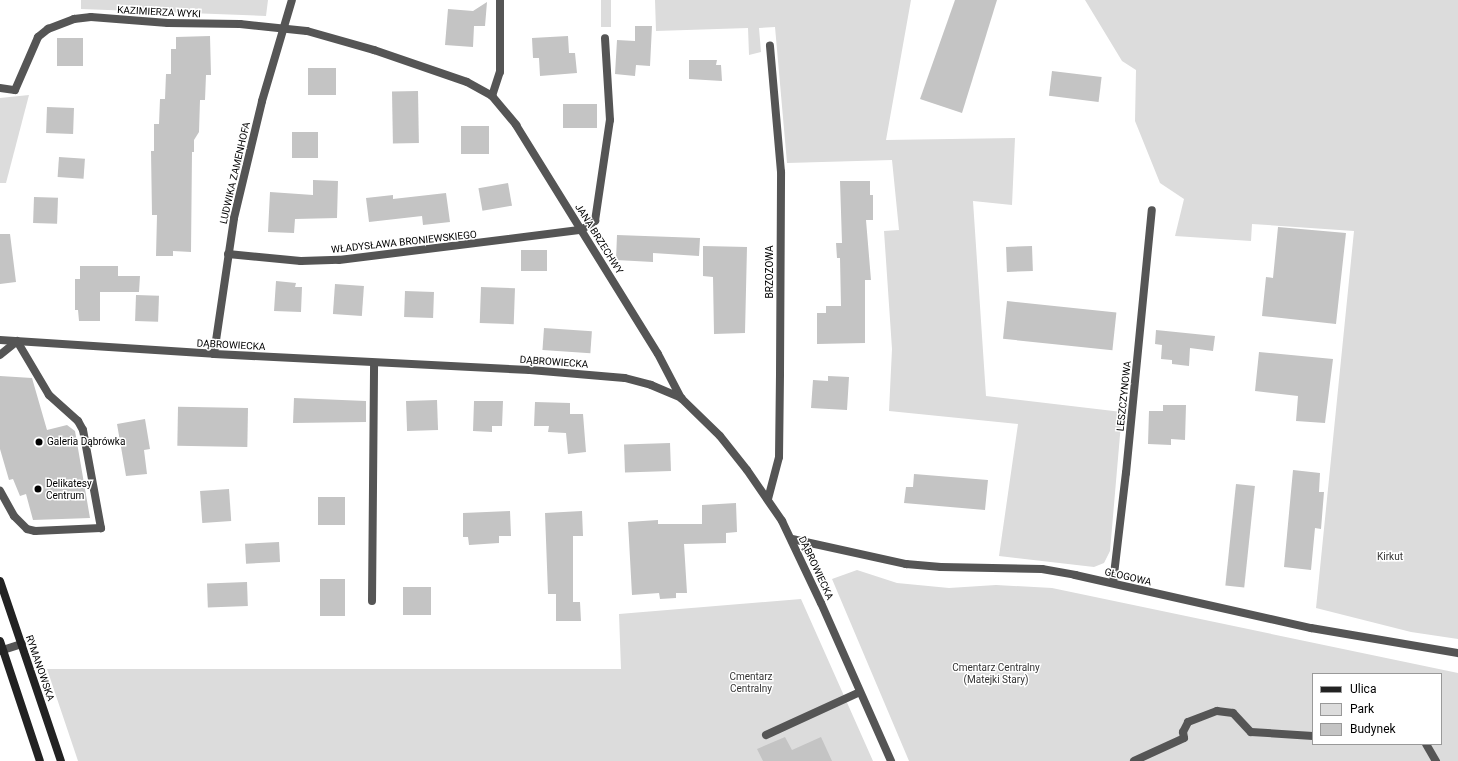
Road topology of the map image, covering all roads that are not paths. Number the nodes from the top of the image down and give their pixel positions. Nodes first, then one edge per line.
1 (292, 0) edge
2 (500, 0) edge
3 (285, 27) junction
4 (605, 38) dead end
5 (770, 45) dead end
6 (0, 88) edge
7 (492, 96) junction
8 (1152, 210) dead end
9 (581, 230) junction
10 (228, 254) junction
11 (0, 340) edge
12 (17, 341) junction
13 (214, 354) junction
14 (0, 355) edge
15 (374, 362) junction
16 (681, 398) junction
17 (0, 491) edge
18 (768, 499) junction
19 (792, 539) junction
20 (0, 581) edge
21 (1113, 583) junction
22 (372, 601) dead end
23 (0, 641) edge
24 (22, 644) junction
25 (2, 650) edge
26 (1458, 653) edge
27 (860, 692) junction
28 (766, 734) dead end
29 (1312, 736) edge
30 (1427, 745) edge
31 (40, 761) edge
32 (61, 761) edge
33 (891, 761) edge
34 (1134, 761) edge
35 (1436, 761) edge

1 - 3 street, LUDWIKA ZAMENHOFA
2 - 7 street
3 - 6 street, KAZIMIERZA WYKI
3 - 7 street, JANA BRZECHWY
3 - 10 street, LUDWIKA ZAMENHOFA
4 - 9 street
5 - 18 street, BRZOZOWA
7 - 9 street, JANA BRZECHWY
8 - 21 street, LESZCZYNOWA
9 - 10 street, WŁADYSŁAWA BRONIEWSKIEGO
9 - 16 street, JANA BRZECHWY
10 - 13 street, LUDWIKA ZAMENHOFA
11 - 12 street, DĄBROWIECKA
12 - 13 street, DĄBROWIECKA
12 - 14 street
12 - 17 street
13 - 15 street, DĄBROWIECKA
15 - 16 street, DĄBROWIECKA
15 - 22 street
16 - 18 street, DĄBROWIECKA
18 - 19 street, DĄBROWIECKA
19 - 21 street, GŁOGOWA
19 - 27 street, DĄBROWIECKA
20 - 24 main road, RYMANOWSKA
21 - 26 street, GŁOGOWA
23 - 25 main road
24 - 25 street
24 - 32 main road, RYMANOWSKA
25 - 31 main road
27 - 28 street
27 - 33 street, DĄBROWIECKA
29 - 34 street
30 - 35 street

